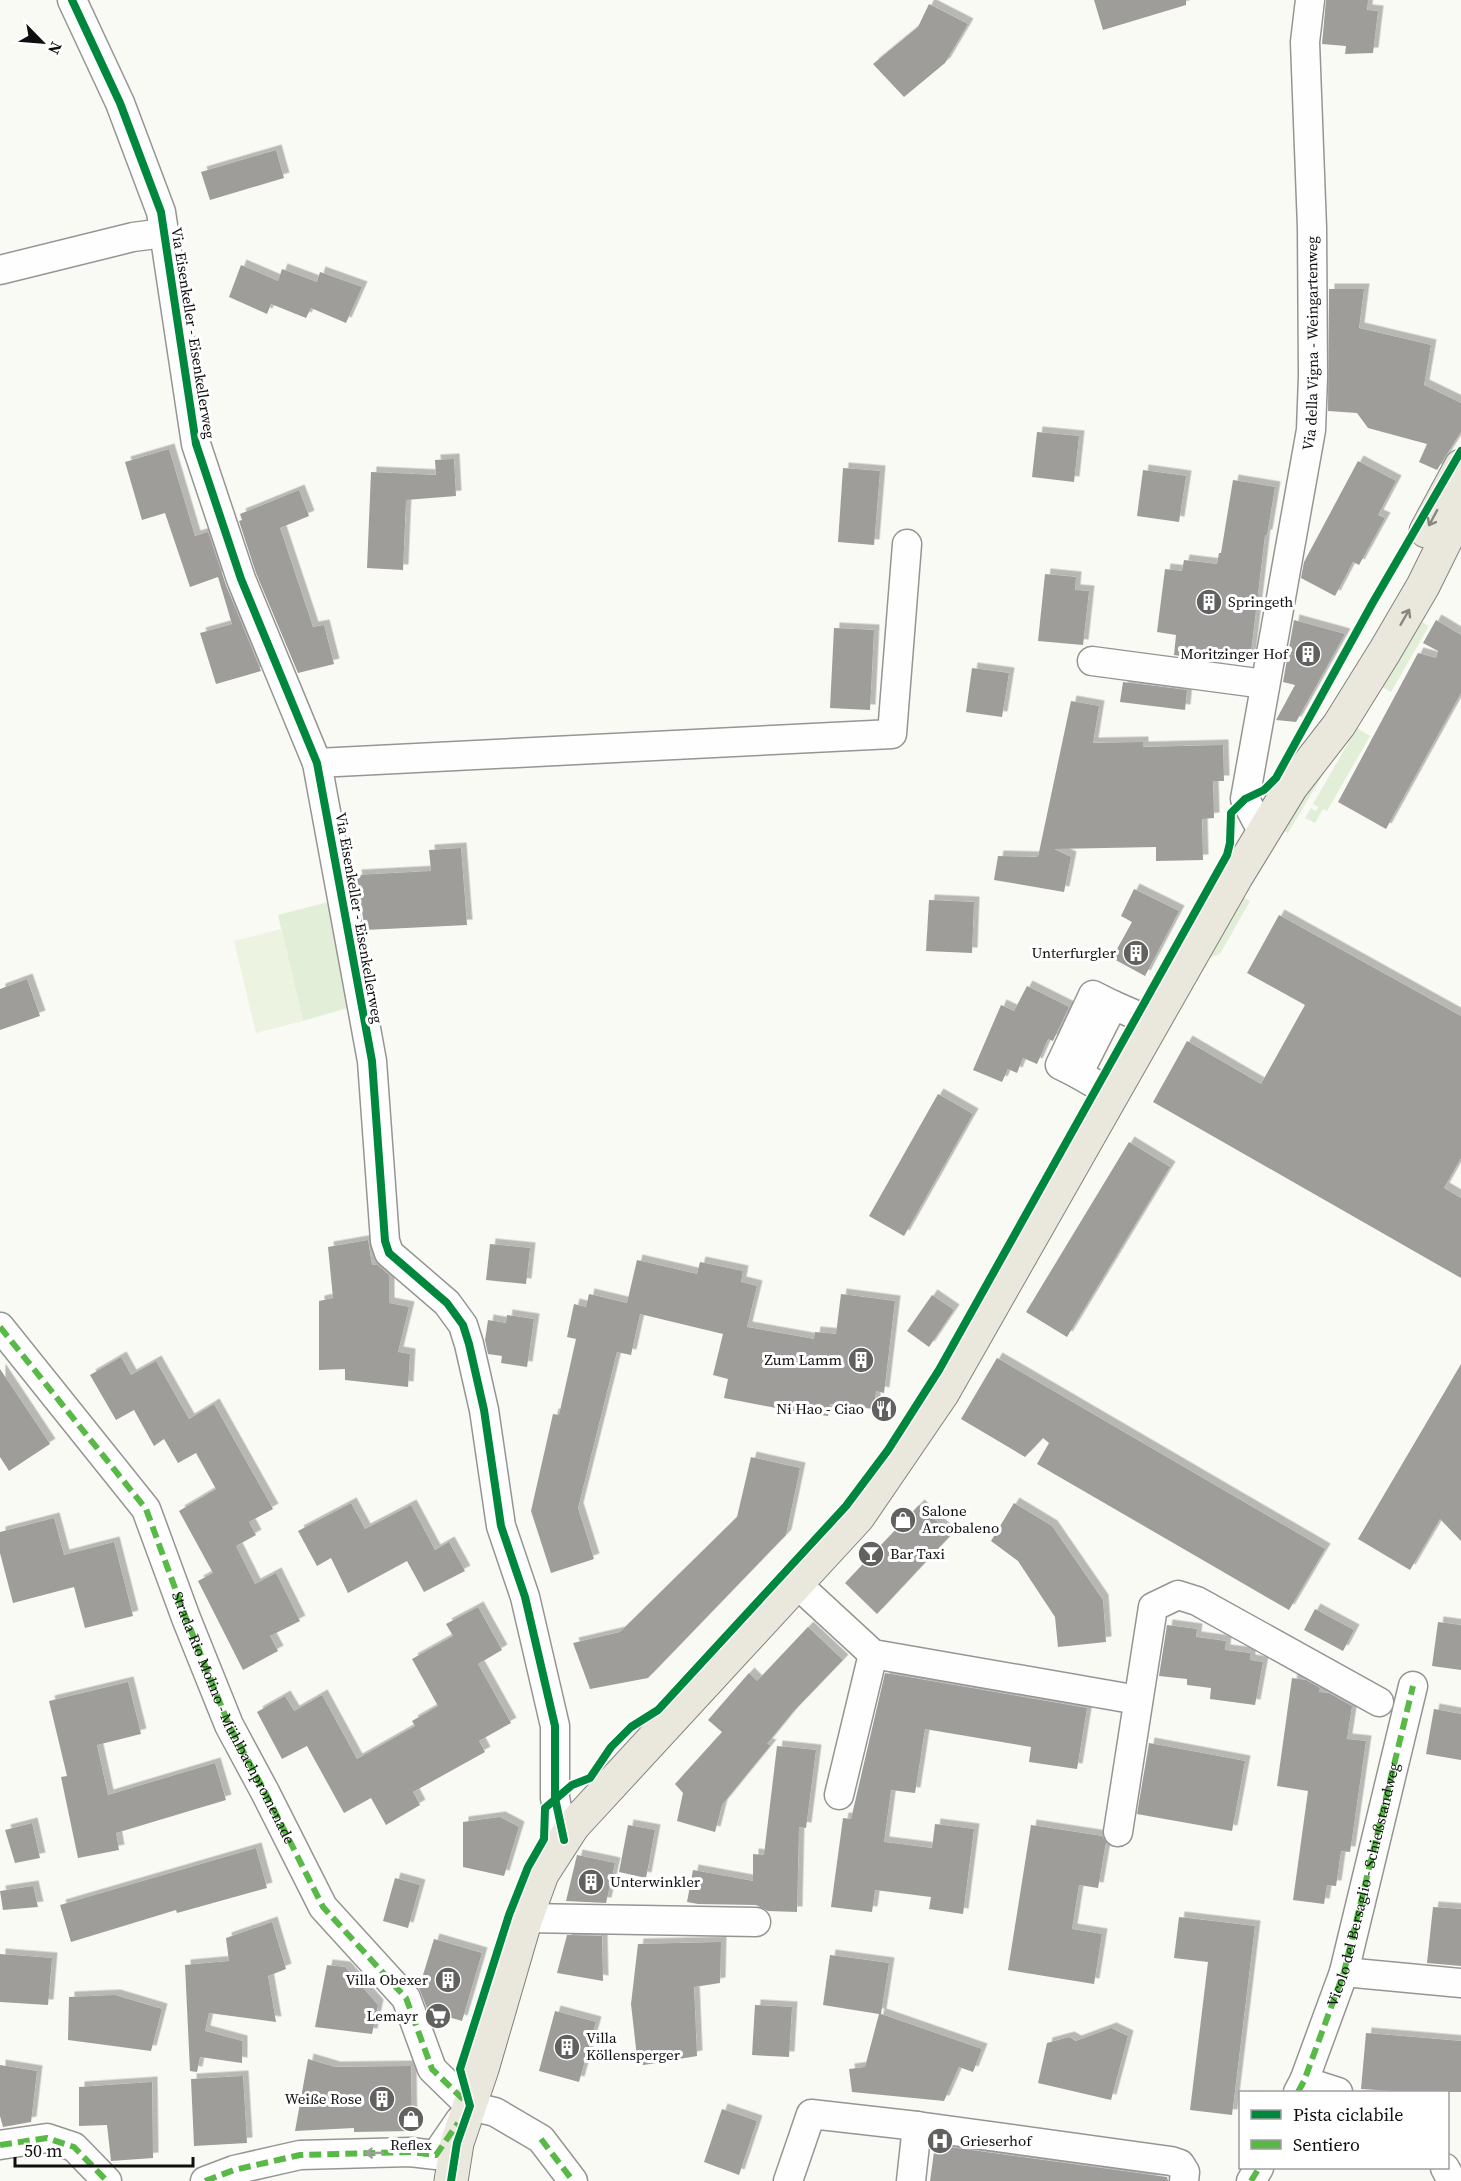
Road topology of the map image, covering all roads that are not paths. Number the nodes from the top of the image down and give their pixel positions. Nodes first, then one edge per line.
1 (72, 0) edge
2 (1310, 0) edge
3 (164, 233) junction
4 (0, 270) edge
5 (1461, 466) edge
6 (1461, 509) edge
7 (907, 544) dead end
8 (1092, 661) dead end
9 (1265, 684) junction
10 (317, 762) junction
11 (1291, 787) junction
12 (1263, 833) junction
13 (1152, 1022) junction
14 (1111, 1093) junction
15 (0, 1327) edge
16 (797, 1584) junction
17 (873, 1654) junction
18 (1413, 1686) dead end
19 (1138, 1700) junction
20 (1379, 1702) dead end
21 (839, 1795) dead end
22 (1118, 1832) dead end
23 (564, 1840) junction
24 (526, 1918) junction
25 (756, 1922) dead end
26 (1344, 1972) junction
27 (1461, 1983) edge
28 (1301, 2087) edge
29 (1331, 2091) edge
30 (470, 2106) junction
31 (917, 2126) junction
32 (0, 2145) edge
33 (107, 2181) edge
34 (205, 2181) edge
35 (451, 2181) edge
36 (573, 2181) edge
37 (788, 2181) edge
38 (911, 2181) edge
39 (1184, 2181) edge

1 - 3 street, Via Eisenkeller - Eisenkellerweg
2 - 9 street, Via della Vigna - Weingartenweg
3 - 4 street
3 - 10 street, Via Eisenkeller - Eisenkellerweg
5 -> 11 main road
11 -> 6 main road
7 - 10 street
8 - 9 street
9 - 12 street, Via della Vigna - Weingartenweg
10 - 23 street, Via Eisenkeller - Eisenkellerweg
11 - 12 main road
12 - 13 main road
13 - 14 main road
13 - 14 street
14 - 16 main road
15 - 30 street, Strada Rio Molino - Mühlbachpromenade
16 - 17 street
16 - 23 main road
17 - 19 street
17 - 21 street
18 - 26 street, Vicolo del Bersaglio - Schießstandweg
19 - 20 street
19 - 22 street
23 - 24 main road
24 - 25 street
24 - 30 main road
26 - 27 street
26 - 28 street, Vicolo del Bersaglio - Schießstandweg
28 - 29 street, Vicolo del Bersaglio - Schießstandweg
30 -> 34 street
30 - 35 main road
30 - 36 street
31 - 37 street
31 - 38 street
31 - 39 street
32 - 33 street

